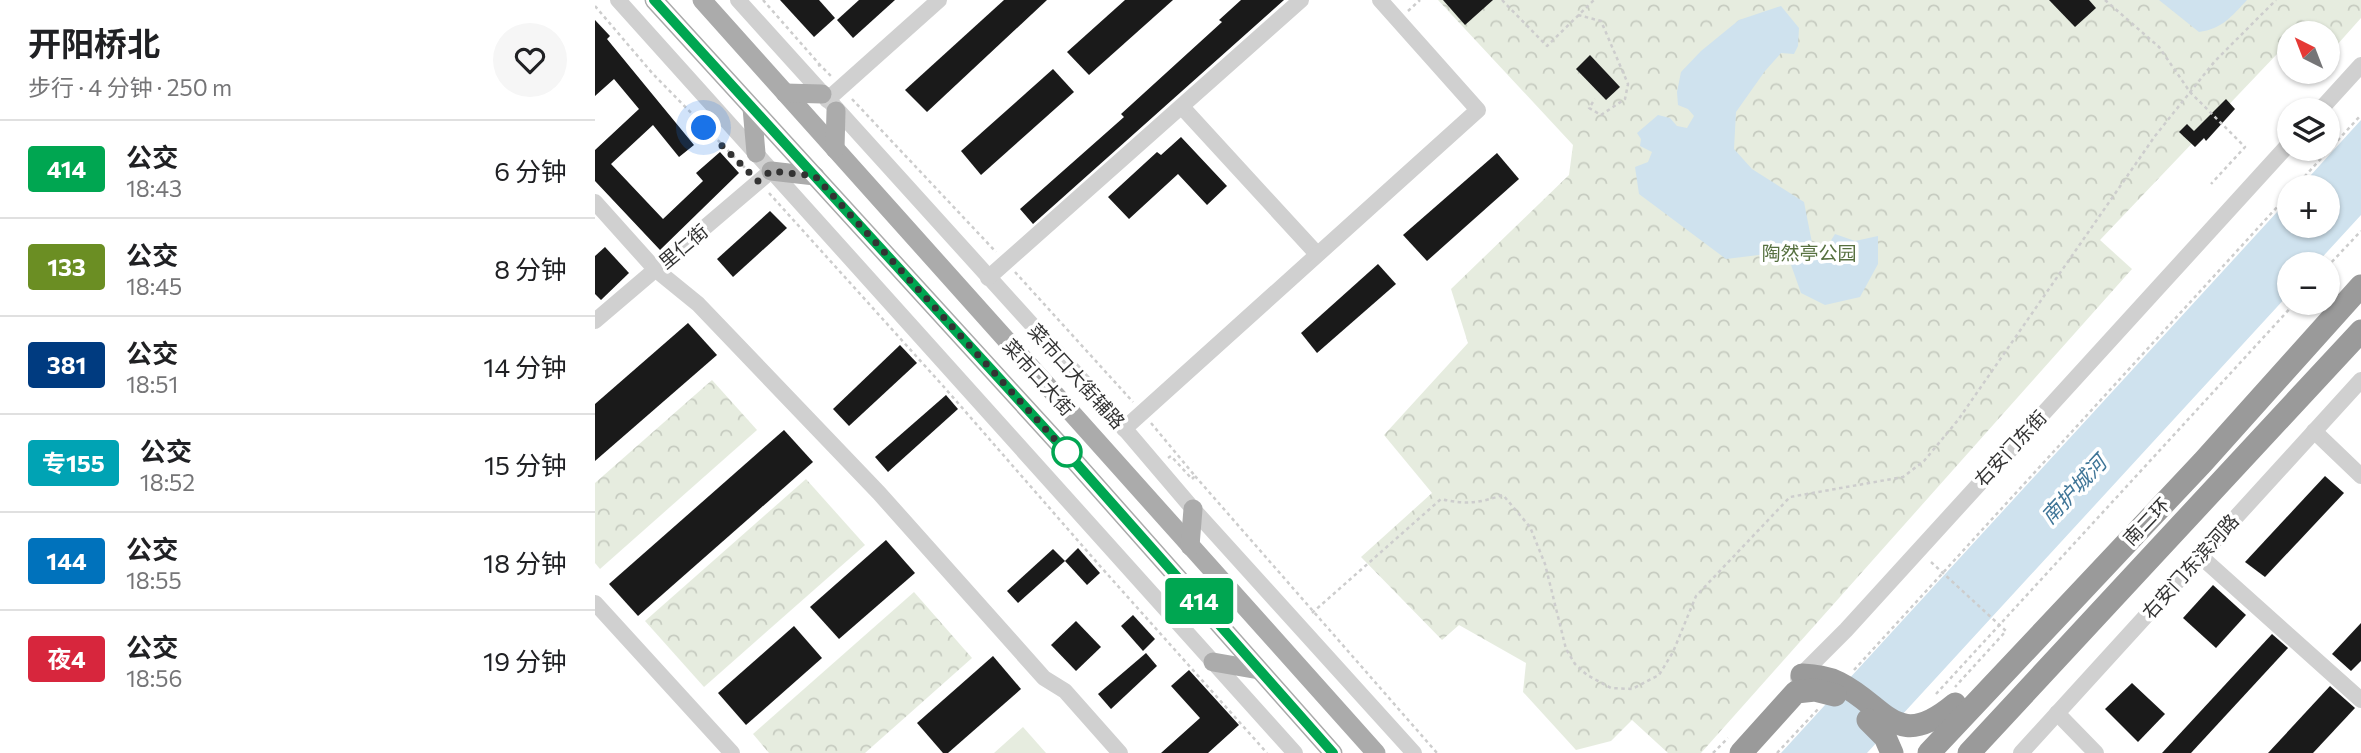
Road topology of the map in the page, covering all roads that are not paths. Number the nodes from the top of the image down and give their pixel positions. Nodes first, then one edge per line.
1 (618, 0) edge
2 (654, 0) edge
3 (702, 0) edge
4 (738, 0) edge
5 (939, 0) edge
6 (1300, 0) edge
7 (1380, 0) edge
8 (2361, 65) edge
9 (785, 93) junction
10 (2331, 98) edge
11 (828, 102) junction
12 (1182, 107) junction
13 (752, 108) junction
14 (835, 149) junction
15 (756, 153) junction
16 (2277, 157) edge
17 (764, 176) junction
18 (815, 176) junction
19 (595, 202) edge
20 (1317, 254) junction
21 (655, 269) junction
22 (988, 278) junction
23 (2361, 286) edge
24 (595, 321) edge
25 (2361, 331) edge
26 (2361, 380) edge
27 (1125, 429) junction
28 (2314, 431) junction
29 (2361, 476) edge
30 (1193, 509) junction
31 (1190, 546) junction
32 (2199, 555) junction
33 (595, 603) edge
34 (2040, 633) junction
35 (1213, 662) junction
36 (1259, 670) junction
37 (1802, 675) junction
38 (1830, 688) junction
39 (2361, 701) edge
40 (2057, 713) junction
41 (1328, 750) edge
42 (1892, 751) edge
43 (732, 753) edge
44 (1120, 753) edge
45 (1295, 753) edge
46 (1376, 753) edge
47 (1414, 753) edge
48 (1731, 753) edge
49 (1741, 753) edge
50 (1929, 753) edge
51 (1969, 753) edge
52 (2021, 753) edge
53 (2096, 753) edge

1 - 15 street
2 - 13 main road, 菜市口大街
3 - 9 main road, 菜市口大街
4 - 11 street, 菜市口大街辅路
5 - 11 street
6 - 12 street
7 - 20 street
8 - 10 street
9 - 11 main road
9 - 14 main road, 菜市口大街
11 - 14 main road
11 - 22 street, 菜市口大街辅路
12 - 20 street
12 - 22 street
13 - 15 main road
13 - 18 main road, 菜市口大街
14 - 31 main road, 菜市口大街
15 - 17 street
16 - 37 street, 右安门东街
17 - 18 main road
17 - 21 street, 里仁街
17 - 35 street
18 - 36 main road, 菜市口大街
19 - 21 street
20 - 27 street
21 - 24 street, 里仁街
21 - 44 street
22 - 27 street, 菜市口大街辅路
23 - 34 highway, 南二环
25 - 51 highway, 南二环
26 - 28 street, 右安门东滨河路
27 - 30 street, 菜市口大街辅路
28 - 29 street
28 - 32 street, 右安门东滨河路
30 - 31 main road
30 - 47 street, 菜市口大街辅路
31 - 46 main road, 菜市口大街
32 - 39 street
32 - 40 street, 右安门东滨河路
33 - 43 street
34 - 38 highway
34 - 50 highway, 南二环
35 - 36 main road
35 - 45 street
36 - 41 main road, 菜市口大街
37 - 38 highway
37 - 48 street, 右安门东街
38 - 42 highway
38 - 49 highway
40 - 52 street, 右安门东滨河路
40 - 53 street

